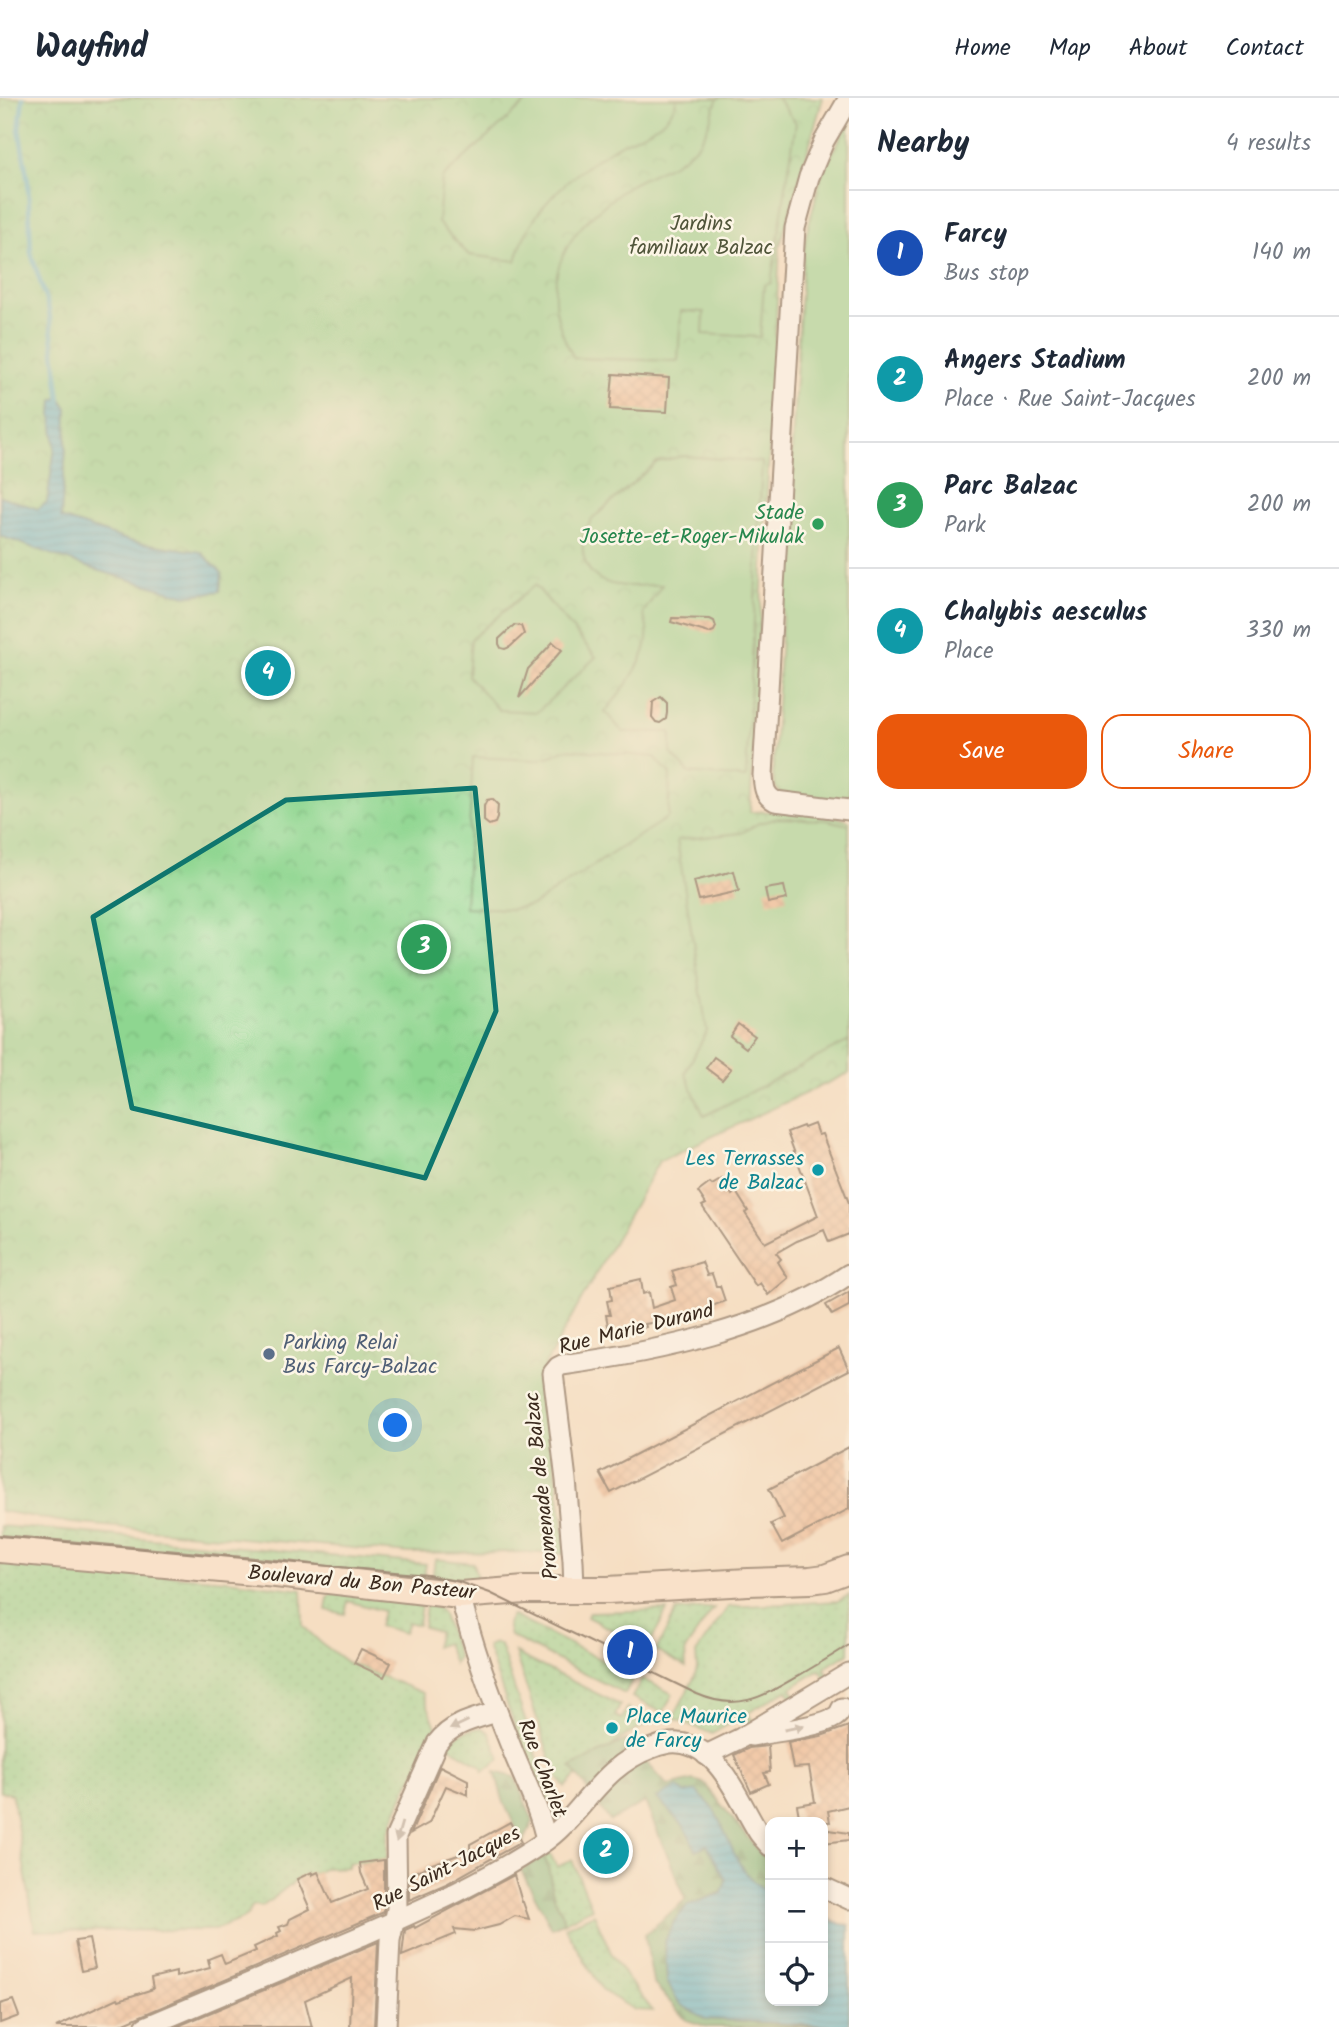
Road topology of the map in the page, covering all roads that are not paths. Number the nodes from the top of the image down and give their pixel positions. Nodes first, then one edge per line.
1 (849, 98) edge
2 (849, 810) edge
3 (849, 1274) edge
4 (553, 1378) joint
5 (0, 1549) edge
6 (849, 1569) edge
7 (574, 1589) junction
8 (460, 1595) junction
9 (840, 1678) edge
10 (845, 1711) edge
11 (497, 1712) junction
12 (741, 1738) junction
13 (706, 1755) junction
14 (546, 1840) junction
15 (765, 1840) edge
16 (828, 1890) edge
17 (849, 1899) edge
18 (393, 1922) junction
19 (145, 2027) edge
20 (386, 2027) edge

1 - 2 street
3 - 4 street, Rue Marie Durand
4 - 7 street, Promenade de Balzac
5 - 8 street, Boulevard du Bon Pasteur
6 - 7 street, Boulevard du Bon Pasteur
7 - 8 street, Boulevard du Bon Pasteur
8 - 11 street, Rue Charlet
9 - 10 street
9 - 12 street
12 -> 10 street
11 - 14 street, Rue Charlet
11 -> 18 street, Rue Charlet
12 - 13 street
13 - 14 street, Rue Saint-Jacques
13 - 15 street
14 - 18 street, Rue Saint-Jacques
16 - 17 street
18 - 19 street, Rue Saint-Jacques
18 - 20 street, Rue Charlet

